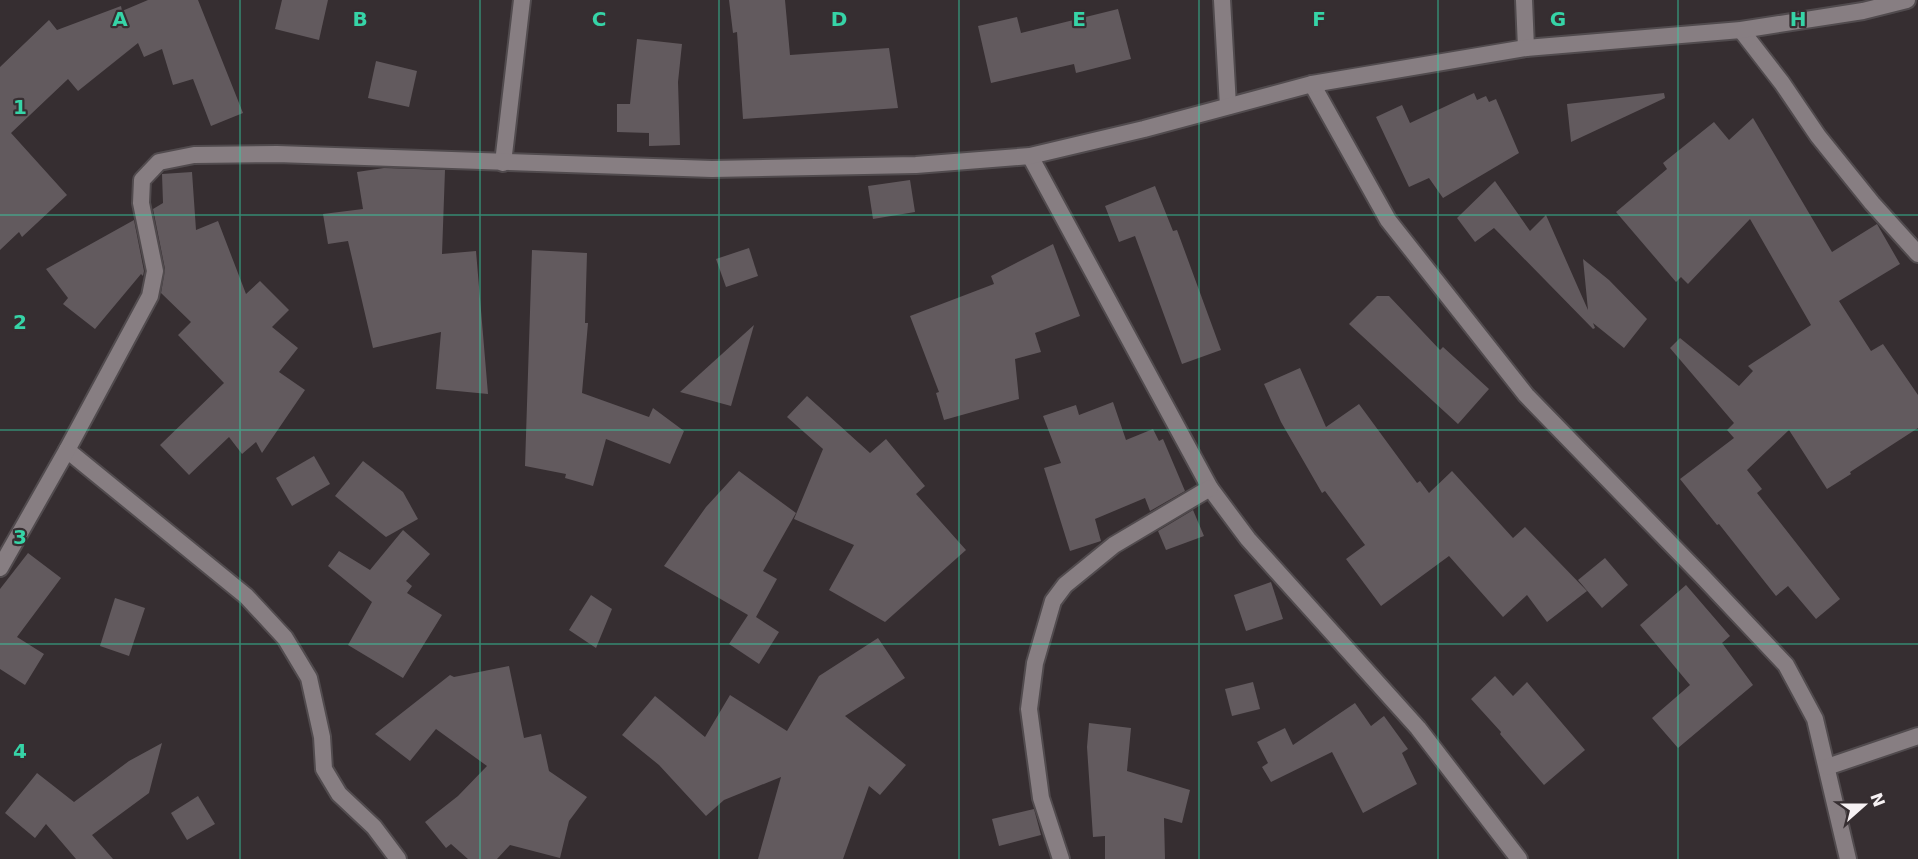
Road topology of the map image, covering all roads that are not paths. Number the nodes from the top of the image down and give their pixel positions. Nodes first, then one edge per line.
1 (522, 0) edge
2 (1222, 0) edge
3 (1524, 0) edge
4 (1907, 0) edge
5 (1862, 5) edge
6 (1741, 30) junction
7 (1526, 48) junction
8 (1312, 84) junction
9 (1228, 106) junction
10 (1030, 156) junction
11 (503, 162) junction
12 (1918, 254) edge
13 (67, 450) junction
14 (1210, 488) junction
15 (0, 567) edge
16 (1918, 736) edge
17 (1827, 766) junction
18 (398, 859) edge
19 (1061, 859) edge
20 (1519, 859) edge
21 (1848, 859) edge

1 - 11 street
2 - 9 street
3 - 7 street
4 - 5 street
5 - 6 street
6 - 7 street
6 - 12 street
7 - 8 street
8 - 9 street
8 - 17 street
9 - 10 street
10 - 11 street
10 - 14 street
11 - 13 street
13 - 15 street
13 - 18 street
14 - 19 street
14 - 20 street
16 - 17 street
17 - 21 street

